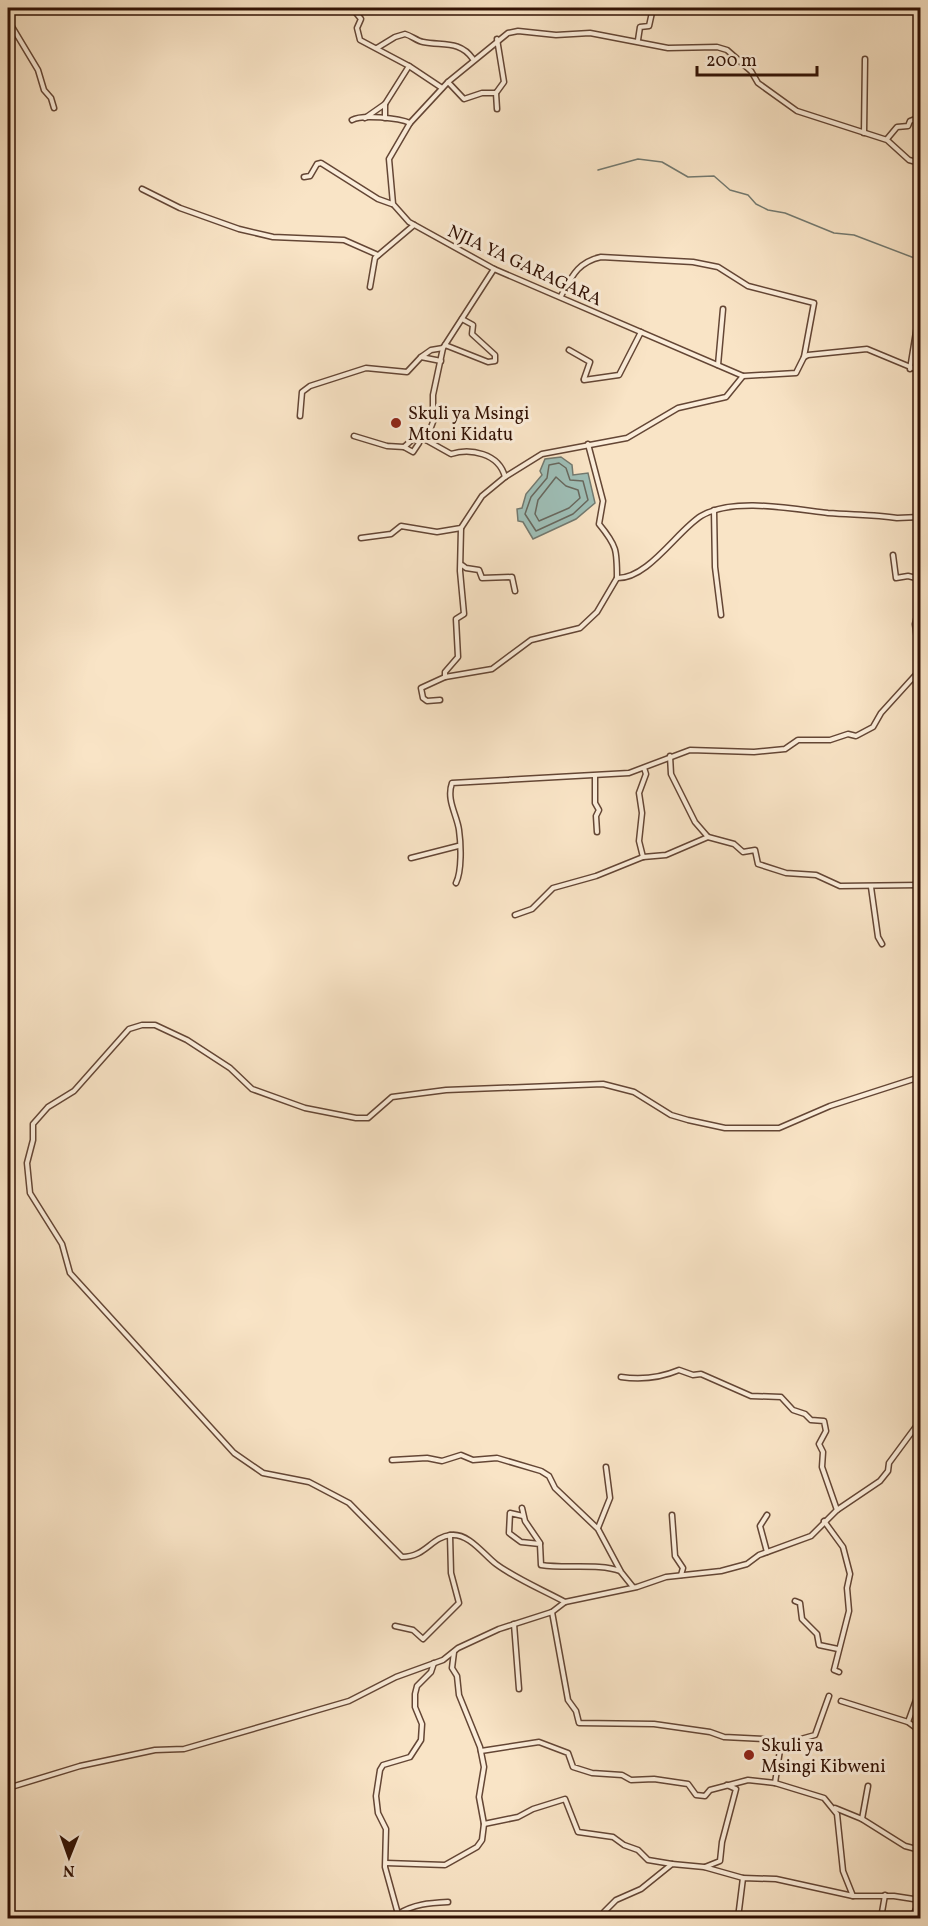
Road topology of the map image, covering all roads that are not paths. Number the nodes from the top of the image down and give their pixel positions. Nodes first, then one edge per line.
1 (352, 8) edge
2 (653, 8) edge
3 (8, 20) edge
4 (497, 39) junction
5 (638, 40) junction
6 (377, 48) junction
7 (466, 50) junction
8 (481, 53) junction
9 (473, 59) junction
10 (865, 59) dead end
11 (409, 66) junction
12 (448, 82) junction
13 (442, 87) junction
14 (496, 93) junction
15 (385, 104) junction
16 (54, 108) dead end
17 (496, 109) dead end
18 (921, 117) edge
19 (365, 118) junction
20 (385, 118) junction
21 (352, 120) dead end
22 (410, 123) junction
23 (864, 133) junction
24 (887, 140) junction
25 (921, 162) edge
26 (304, 177) dead end
27 (142, 189) dead end
28 (393, 204) junction
29 (414, 225) junction
30 (378, 255) junction
31 (494, 269) junction
32 (370, 287) dead end
33 (561, 296) junction
34 (921, 307) edge
35 (723, 309) dead end
36 (462, 319) junction
37 (641, 332) junction
38 (444, 346) junction
39 (569, 350) dead end
40 (421, 357) junction
41 (804, 357) junction
42 (441, 361) junction
43 (718, 365) junction
44 (910, 369) junction
45 (921, 371) edge
46 (742, 376) junction
47 (300, 416) dead end
48 (354, 436) dead end
49 (415, 438) junction
50 (426, 440) junction
51 (588, 444) junction
52 (404, 447) junction
53 (505, 477) junction
54 (714, 510) junction
55 (921, 517) edge
56 (461, 528) junction
57 (361, 538) dead end
58 (893, 555) dead end
59 (462, 565) junction
60 (617, 578) junction
61 (921, 579) edge
62 (515, 591) dead end
63 (921, 603) edge
64 (721, 615) dead end
65 (921, 662) edge
66 (921, 670) edge
67 (445, 677) junction
68 (440, 700) dead end
69 (670, 756) junction
70 (644, 768) junction
71 (595, 776) junction
72 (597, 832) dead end
73 (708, 837) junction
74 (459, 846) junction
75 (643, 857) junction
76 (411, 858) dead end
77 (456, 883) dead end
78 (921, 885) edge
79 (871, 887) junction
80 (515, 915) dead end
81 (882, 944) dead end
82 (921, 1077) edge
83 (621, 1377) dead end
84 (921, 1420) edge
85 (392, 1460) dead end
86 (606, 1467) dead end
87 (522, 1508) dead end
88 (837, 1510) junction
89 (672, 1515) dead end
90 (767, 1515) dead end
91 (523, 1516) junction
92 (824, 1521) junction
93 (598, 1529) junction
94 (450, 1535) junction
95 (540, 1544) junction
96 (767, 1552) junction
97 (621, 1572) junction
98 (681, 1575) junction
99 (633, 1588) junction
100 (795, 1601) dead end
101 (565, 1602) junction
102 (552, 1612) junction
103 (514, 1624) junction
104 (395, 1626) dead end
105 (838, 1649) junction
106 (454, 1651) junction
107 (434, 1663) junction
108 (839, 1672) dead end
109 (519, 1689) dead end
110 (921, 1689) edge
111 (829, 1696) dead end
112 (841, 1701) dead end
113 (908, 1722) junction
114 (921, 1731) edge
115 (782, 1747) junction
116 (481, 1752) junction
117 (775, 1783) junction
118 (726, 1785) junction
119 (868, 1786) dead end
120 (8, 1788) edge
121 (832, 1806) junction
122 (862, 1819) junction
123 (484, 1824) junction
124 (921, 1850) edge
125 (386, 1863) junction
126 (672, 1864) junction
127 (704, 1867) junction
128 (743, 1878) junction
129 (885, 1895) junction
130 (853, 1896) junction
131 (921, 1900) edge
132 (448, 1902) dead end
133 (397, 1916) edge
134 (606, 1918) edge
135 (738, 1918) edge
136 (881, 1918) edge
137 (912, 1918) edge

1 - 6 street
2 - 5 street
3 - 16 street
4 - 5 street
4 - 8 street
4 - 14 street
5 - 23 street
6 - 7 street
6 - 11 street
7 - 8 street
7 - 9 street
8 - 9 street
9 - 12 street
10 - 23 street
11 - 13 street
11 - 15 street
12 - 13 street
12 - 14 street
13 - 22 street
14 - 17 street
15 - 19 street
15 - 20 street
18 - 24 street
19 - 20 street
19 - 21 street
20 - 22 street
22 - 28 street
23 - 24 street
24 - 25 street
26 - 28 street
27 - 30 street
28 - 29 street, NJIA YA GARAGARA
29 - 30 street
29 - 31 street, NJIA YA GARAGARA
30 - 32 street
31 - 33 street, NJIA YA GARAGARA
31 - 36 street
33 - 37 street, NJIA YA GARAGARA
33 - 41 street
34 - 44 street
35 - 43 street
36 - 38 street
36 - 38 street
37 - 39 street
37 - 43 street, NJIA YA GARAGARA
38 - 40 street
38 - 42 street
40 - 42 street
40 - 47 street
41 - 44 street
41 - 46 street
42 - 50 street
43 - 46 street, NJIA YA GARAGARA
44 - 45 street
46 - 51 street
48 - 52 street
49 - 50 street
49 - 52 street
49 - 52 street
50 - 53 street
51 - 53 street
51 - 60 street
53 - 56 street
54 - 55 street
54 - 60 street
54 - 64 street
56 - 57 street
56 - 59 street
58 - 61 street
59 - 62 street
59 - 67 street
60 - 67 street
63 - 65 street
66 - 69 street
67 - 68 street
69 - 70 street
69 - 73 street
70 - 71 street
70 - 75 street
71 - 72 street
71 - 74 street
73 - 75 street
73 - 79 street
74 - 76 street
74 - 77 street
75 - 80 street
78 - 79 street
79 - 81 street
82 - 94 street
83 - 88 street
84 - 88 street
85 - 93 street
86 - 93 street
87 - 91 street
88 - 92 street
89 - 98 street
90 - 96 street
91 - 95 street
91 - 95 street
92 - 96 street
92 - 105 street
93 - 97 street
94 - 101 street
94 - 104 street
95 - 97 street
96 - 98 street
97 - 99 street
98 - 99 street
99 - 101 street
100 - 105 street
101 - 102 street
102 - 103 street
102 - 115 street
103 - 106 street
103 - 109 street
105 - 108 street
106 - 107 street
106 - 116 street
107 - 120 street
107 - 125 street
110 - 113 street
111 - 115 street
112 - 113 street
113 - 114 street
115 - 117 street
116 - 118 street
116 - 123 street
117 - 118 street
117 - 121 street
118 - 127 street
119 - 122 street
121 - 122 street
121 - 130 street
122 - 124 street
123 - 125 street
123 - 126 street
125 - 133 street
126 - 127 street
126 - 134 street
127 - 128 street
128 - 130 street
128 - 135 street
129 - 130 street
129 - 131 street
129 - 136 street
131 - 137 street
132 - 133 street

